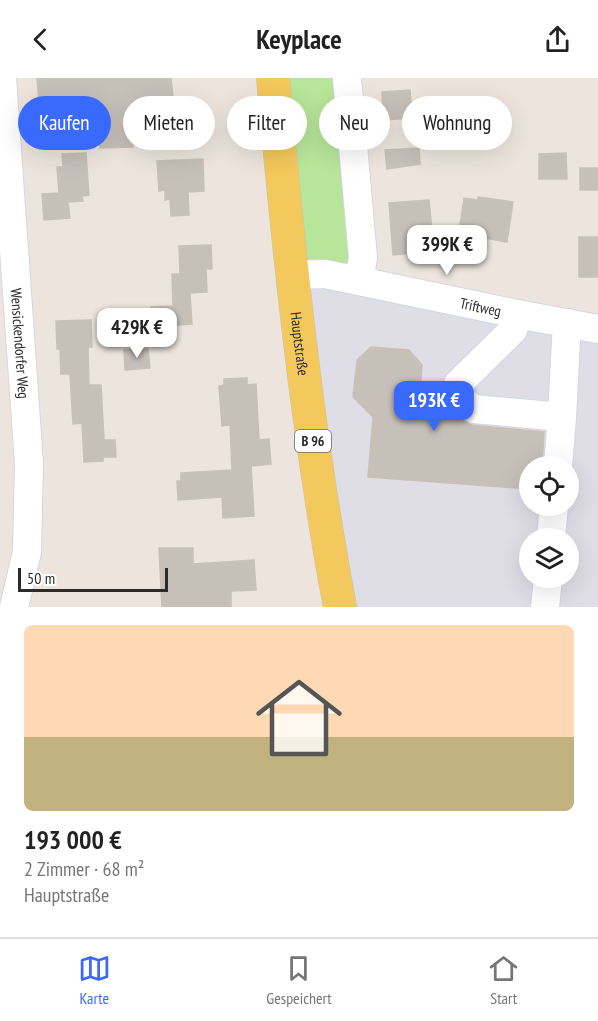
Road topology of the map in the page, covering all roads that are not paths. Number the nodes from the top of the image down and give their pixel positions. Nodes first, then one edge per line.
1 (2, 78) edge
2 (273, 78) edge
3 (347, 78) edge
4 (292, 275) junction
5 (359, 282) junction
6 (517, 314) junction
7 (568, 323) junction
8 (598, 329) edge
9 (562, 417) junction
10 (559, 456) edge
11 (547, 588) edge
12 (14, 607) edge
13 (340, 607) edge
14 (545, 607) edge

1 - 12 street, Wensickendorfer Weg
2 - 4 main road, Hauptstraße / B 96
3 - 5 street
4 - 5 street, Triftweg
4 - 13 main road, Hauptstraße / B 96
5 - 6 street, Triftweg
6 - 7 street, Triftweg
6 - 9 street
7 - 8 street, Triftweg
7 - 9 street
9 - 10 street
11 - 14 street

